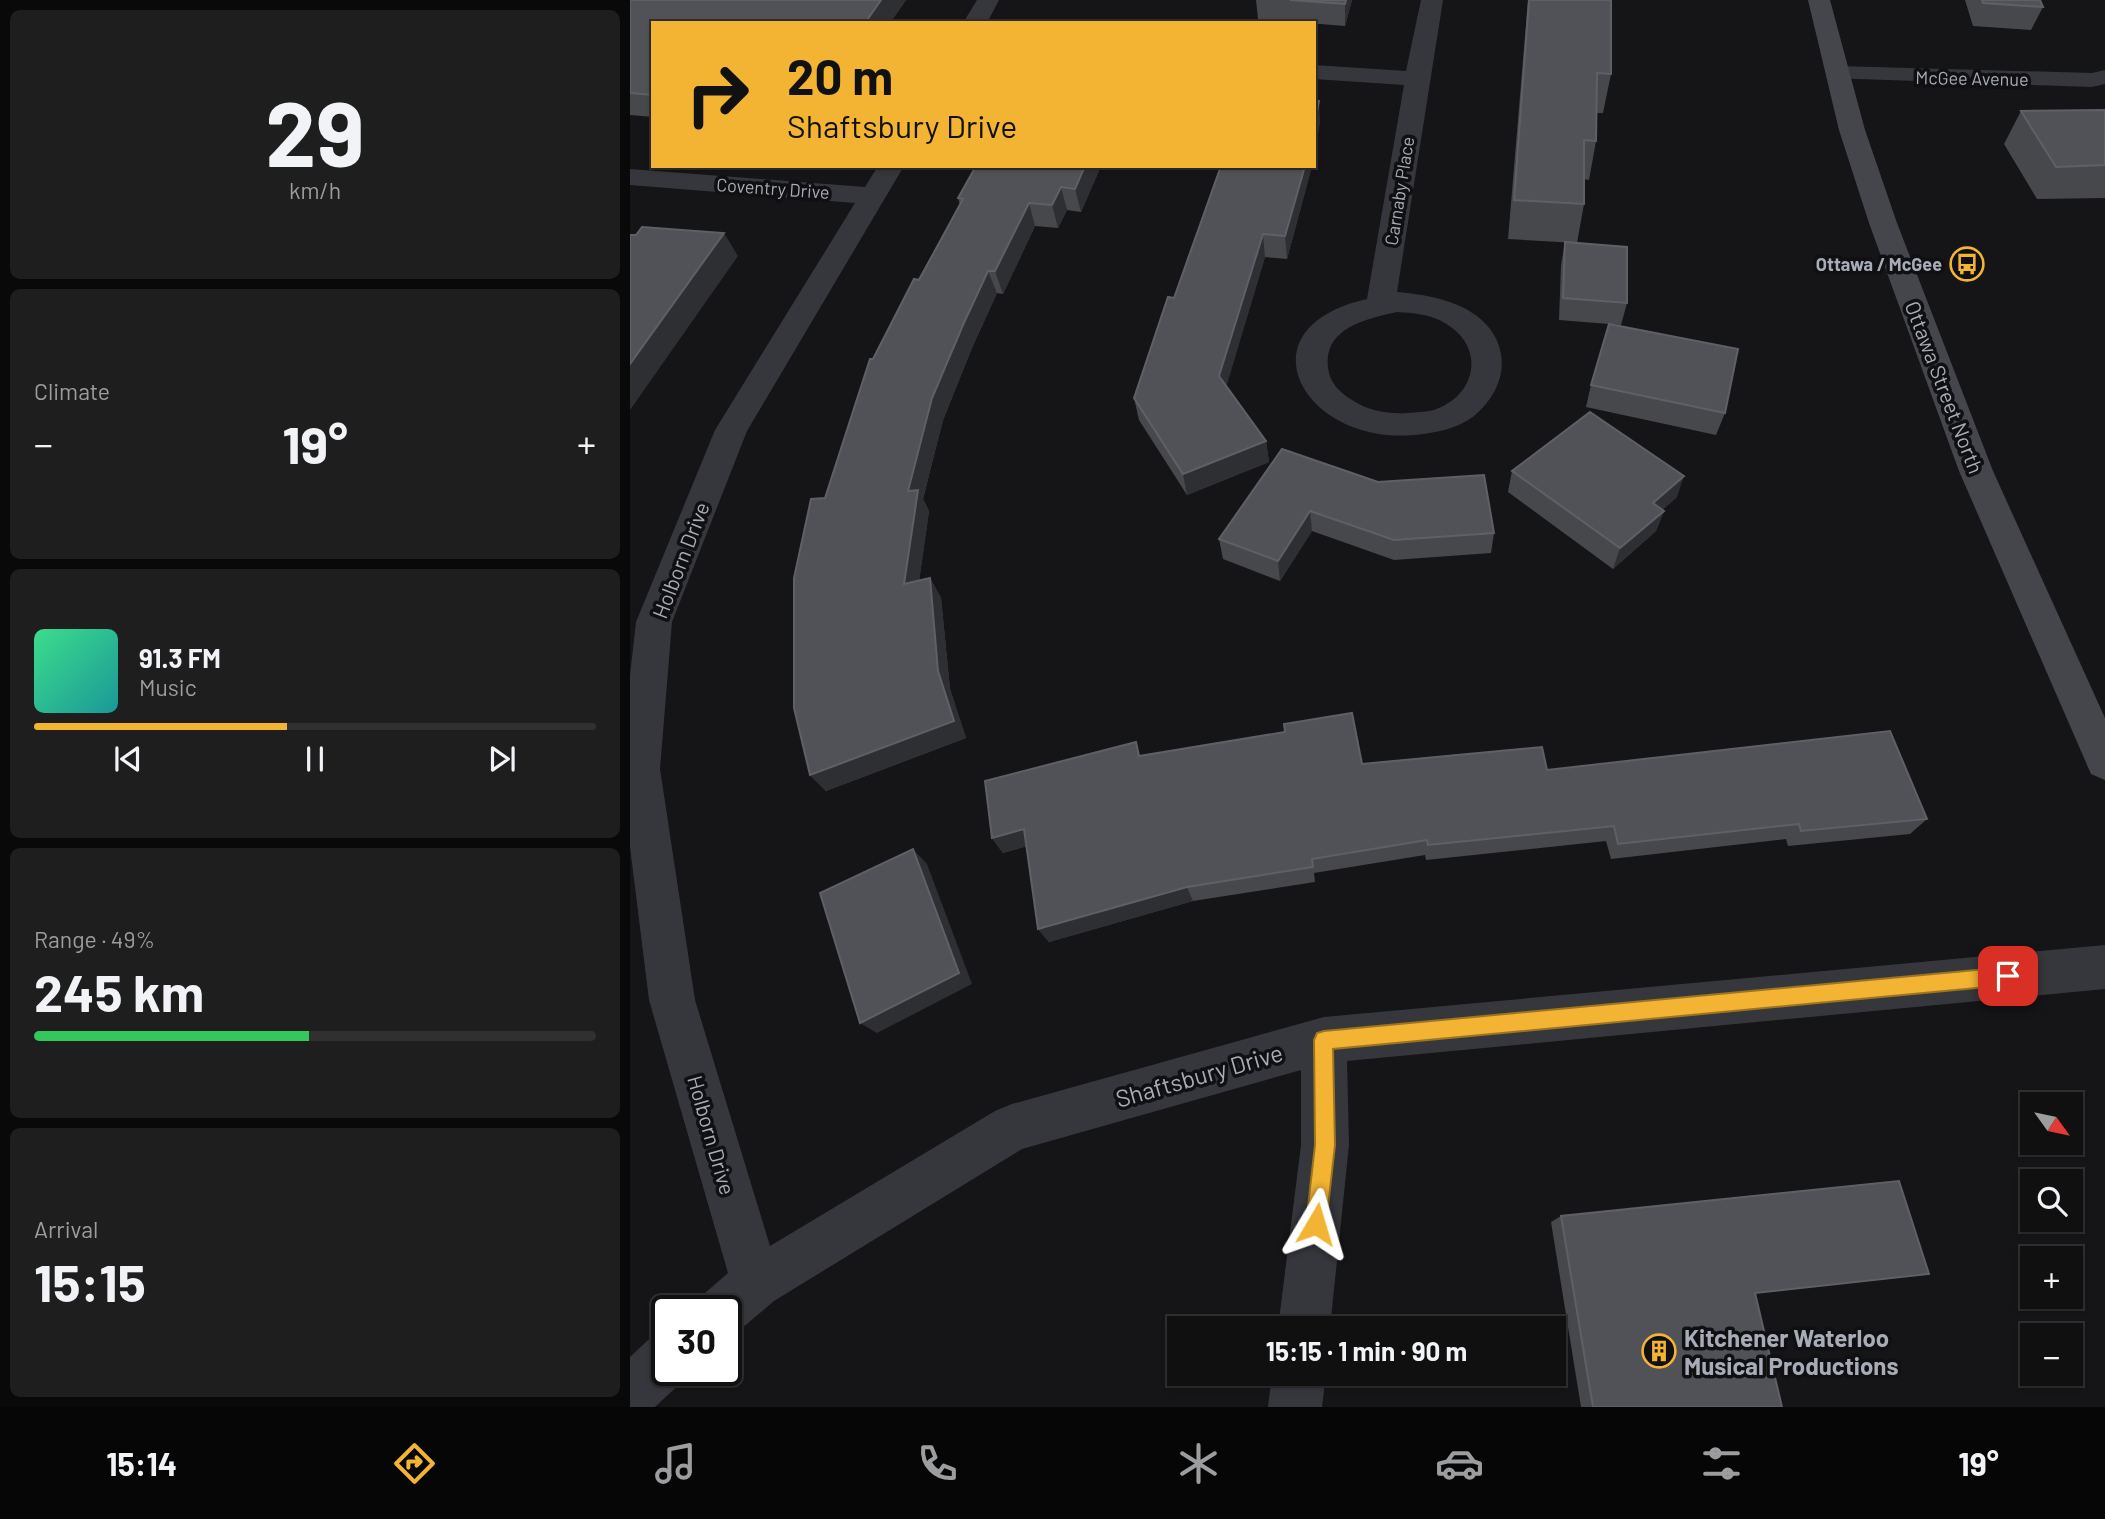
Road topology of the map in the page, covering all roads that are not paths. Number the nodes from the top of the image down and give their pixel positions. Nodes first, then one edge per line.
1 (988, 0) edge
2 (1432, 0) edge
3 (1819, 0) edge
4 (976, 21) edge
5 (1316, 72) edge
6 (1838, 73) junction
7 (2105, 77) edge
8 (1417, 79) junction
9 (630, 177) edge
10 (882, 181) edge
11 (1381, 303) junction
12 (642, 621) edge
13 (2105, 762) edge
14 (2105, 967) edge
15 (1324, 1040) junction
16 (739, 1295) edge
17 (742, 1295) edge
18 (1305, 1316) edge
19 (651, 1374) edge
20 (1298, 1386) edge
21 (630, 1394) edge
22 (1295, 1407) edge

1 - 4 street
2 - 8 street, Carnaby Place
3 - 6 main road, Ottawa Street North
5 - 8 street
6 - 7 street, McGee Avenue
6 - 13 main road, Ottawa Street North
8 - 11 street, Carnaby Place
9 - 10 street, Coventry Drive
10 - 12 street, Holborn Drive
11 - 11 street
12 - 16 street, Holborn Drive
14 - 15 street, Shaftsbury Drive
15 - 17 street, Shaftsbury Drive
15 - 18 street
19 - 21 street
20 - 22 street

